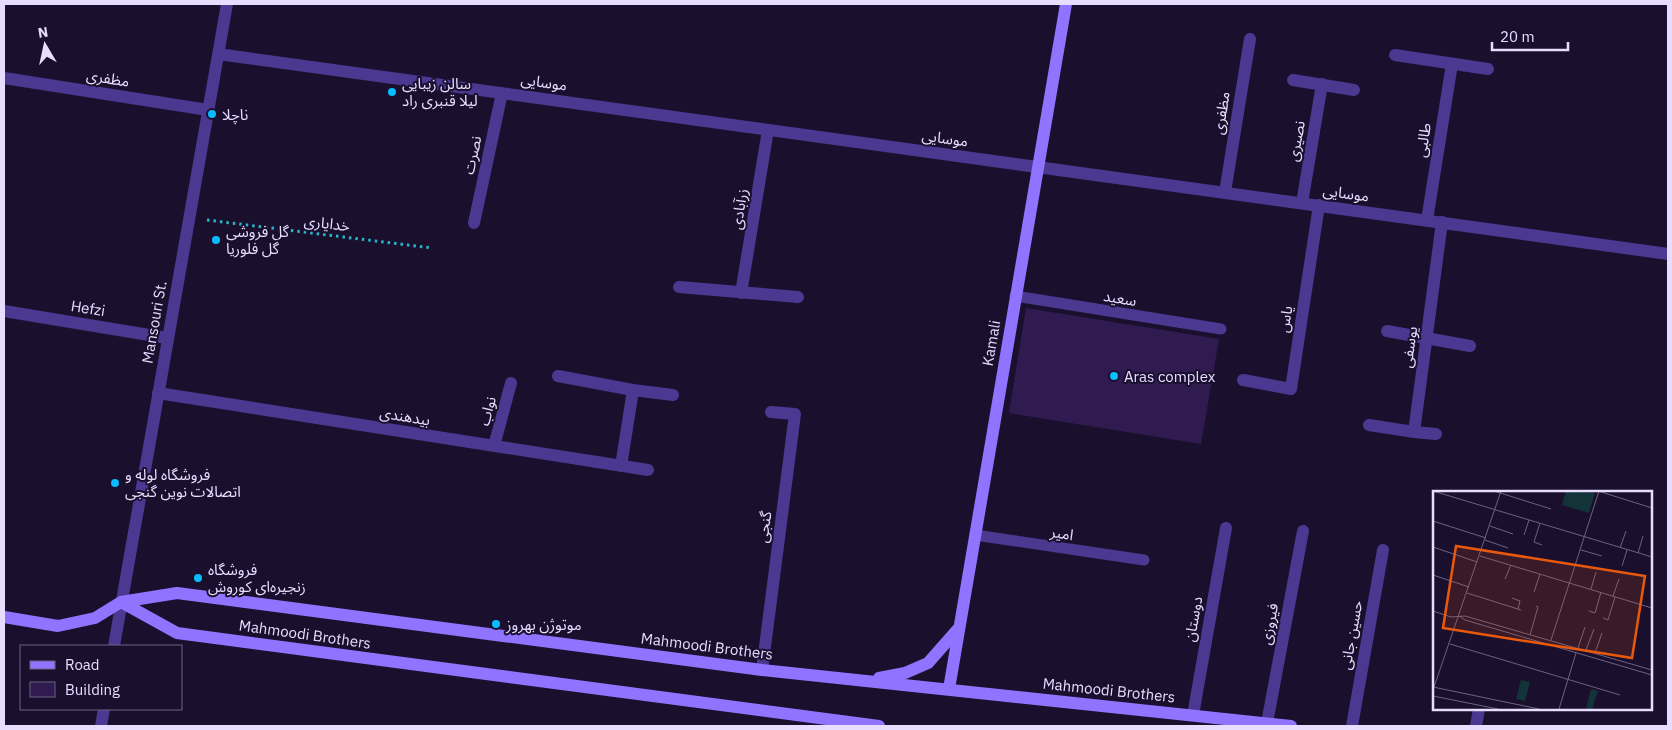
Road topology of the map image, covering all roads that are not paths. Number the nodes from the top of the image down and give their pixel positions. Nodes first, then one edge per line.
1 (227, 4) edge
2 (1066, 4) edge
3 (1250, 39) dead end
4 (218, 54) junction
5 (1395, 55) dead end
6 (1452, 64) junction
7 (1488, 69) dead end
8 (4, 78) edge
9 (1293, 80) dead end
10 (1322, 84) junction
11 (1354, 90) dead end
12 (502, 93) junction
13 (208, 110) junction
14 (768, 130) junction
15 (1038, 167) junction
16 (1224, 192) junction
17 (1302, 203) junction
18 (1319, 206) junction
19 (1427, 220) junction
20 (1442, 222) junction
21 (474, 223) dead end
22 (1668, 254) edge
23 (679, 287) dead end
24 (742, 293) junction
25 (1015, 296) junction
26 (798, 297) dead end
27 (4, 311) edge
28 (1220, 329) dead end
29 (1387, 331) dead end
30 (167, 338) junction
31 (1426, 339) junction
32 (1470, 346) dead end
33 (558, 376) dead end
34 (1243, 380) dead end
35 (511, 383) dead end
36 (633, 390) junction
37 (158, 393) junction
38 (673, 395) dead end
39 (770, 412) dead end
40 (1369, 425) dead end
41 (1414, 432) junction
42 (1436, 434) dead end
43 (494, 446) junction
44 (621, 466) junction
45 (648, 470) dead end
46 (1226, 528) dead end
47 (1303, 531) dead end
48 (975, 535) junction
49 (1383, 550) dead end
50 (1144, 560) dead end
51 (121, 602) junction
52 (4, 617) edge
53 (958, 629) junction
54 (114, 645) edge
55 (762, 670) junction
56 (865, 680) junction
57 (948, 689) junction
58 (104, 710) edge
59 (1479, 710) edge
60 (1192, 721) edge
61 (1267, 723) junction
62 (101, 726) edge
63 (879, 726) edge
64 (1291, 726) edge
65 (1352, 726) edge
66 (1476, 726) edge

1 - 4 street, Mansouri St.
2 - 15 main road, Kamali
3 - 16 street, مظفری
4 - 12 street, موسایی
4 - 13 street, Mansouri St.
5 - 6 street
6 - 7 street
6 - 19 street, طالبی
8 - 13 street, مظفری
9 - 10 street
10 - 11 street
10 - 17 street, نصیری
12 - 14 street, موسایی
12 - 21 street, نصرت
13 - 30 street, Mansouri St.
14 - 15 street, موسایی
14 - 24 street, زرآبادی
15 - 16 street, موسایی
15 - 25 main road, Kamali
16 - 17 street, موسایی
17 - 18 street, موسایی
18 - 19 street, موسایی
18 - 34 street, یاس
19 - 20 street, موسایی
20 - 22 street, موسایی
20 - 31 street, یوسفی
23 - 24 street
24 - 26 street
25 - 28 lane, سعید
25 - 48 main road, Kamali
27 - 30 street, Hefzi
29 - 31 street
30 - 37 street, Mansouri St.
31 - 32 street
31 - 41 street, یوسفی
33 - 36 street
35 - 43 street, نواب
36 - 38 street
36 - 44 street
37 - 43 street, بیدهندی
37 - 51 street, Mansouri St.
39 - 55 street, گنجی
40 - 41 street
41 - 42 street
43 - 44 street, بیدهندی
44 - 45 street, بیدهندی
46 - 60 street, دوستان
47 - 61 street, فیروزی
48 - 50 lane, امیر
48 - 53 main road, Kamali
49 - 65 street, حسین جانی
51 - 52 main road, Mahmoodi Brothers
51 - 54 street, Mansouri St.
51 - 55 main road, Mahmoodi Brothers
51 - 63 main road, Mahmoodi Brothers
53 - 56 main road
53 - 57 main road, Kamali
55 - 56 main road, Mahmoodi Brothers
56 - 57 main road, Mahmoodi Brothers
57 - 60 main road, Mahmoodi Brothers
58 - 62 street
59 - 66 street
60 - 61 main road, Mahmoodi Brothers
61 - 64 main road, Mahmoodi Brothers

